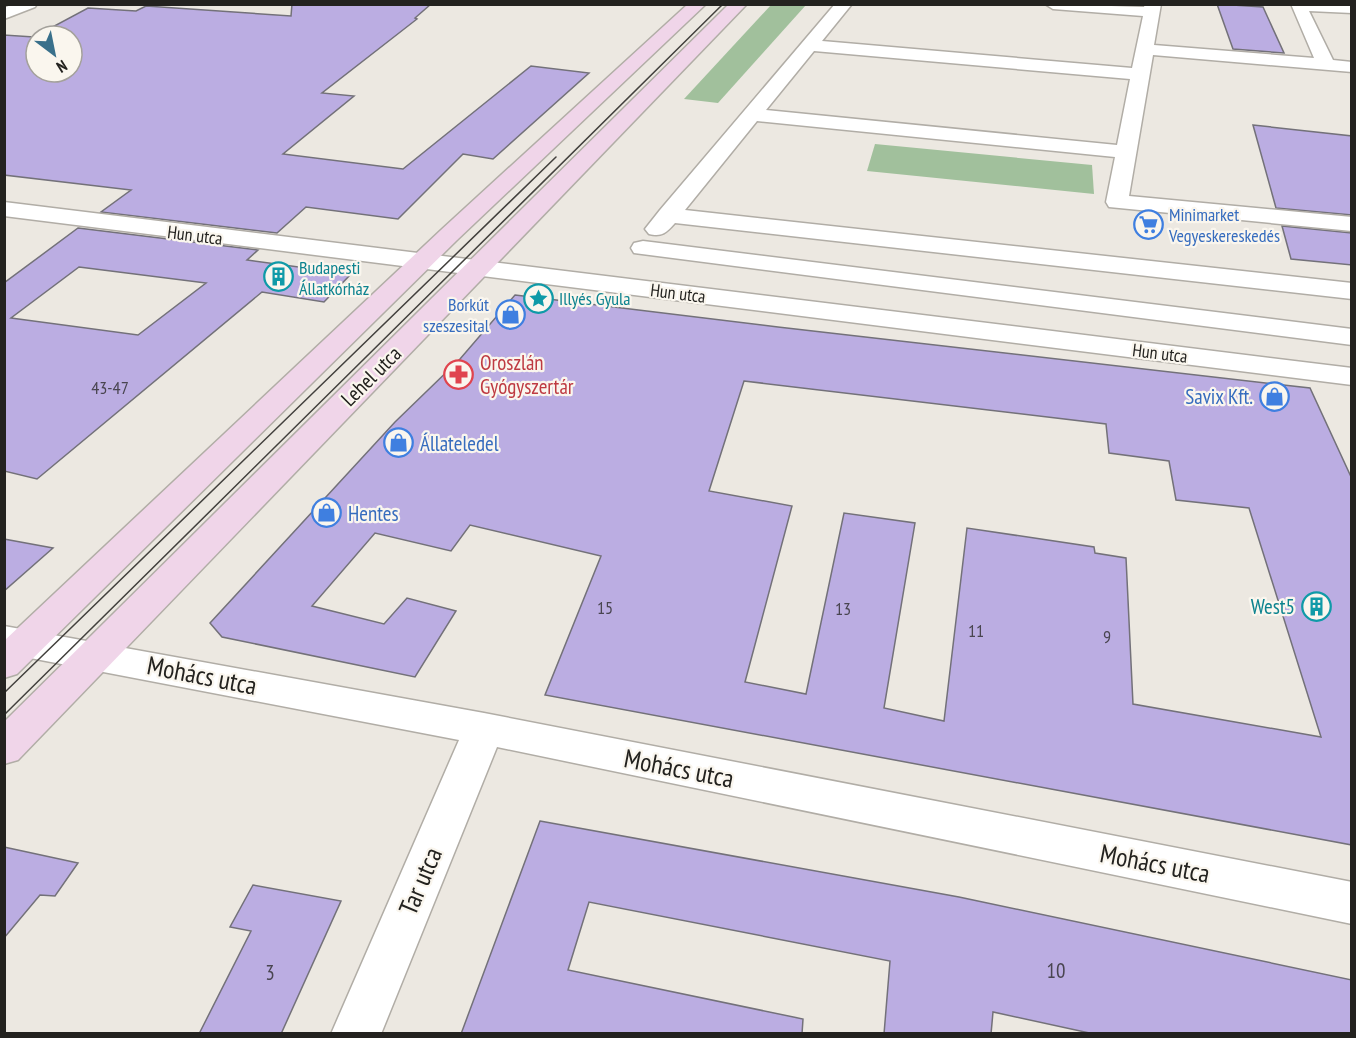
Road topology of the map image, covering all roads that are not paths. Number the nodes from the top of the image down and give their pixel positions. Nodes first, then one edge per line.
1 (29, 4) edge
2 (698, 4) edge
3 (739, 4) edge
4 (844, 4) edge
5 (1053, 4) edge
6 (1298, 4) edge
7 (1309, 5) edge
8 (1152, 8) edge
9 (1352, 8) edge
10 (4, 14) edge
11 (810, 45) junction
12 (1145, 49) junction
13 (1326, 65) junction
14 (1352, 67) edge
15 (1140, 74) junction
16 (752, 115) junction
17 (1126, 152) junction
18 (4, 209) edge
19 (668, 215) junction
20 (1352, 225) edge
21 (643, 248) junction
22 (422, 263) junction
23 (480, 269) junction
24 (618, 285) junction
25 (1352, 291) edge
26 (1352, 337) edge
27 (1352, 377) edge
28 (12, 649) edge
29 (95, 654) junction
30 (484, 729) junction
31 (4, 748) edge
32 (1352, 903) edge
33 (356, 1034) edge

1 - 10 street
2 - 22 main road
3 - 23 main road, Lehel utca
4 - 11 street
5 - 8 street
6 - 7 street
7 - 9 street
7 - 13 street
8 - 12 street
11 - 15 street
11 - 16 street
12 - 13 street
12 - 15 street
13 - 14 street
15 - 17 street
16 - 17 street
16 - 19 street
17 - 20 street
18 - 22 street, Hun utca
19 - 21 street
19 - 25 street
21 - 24 street
21 - 26 street
22 - 23 street, Hun utca
22 - 28 main road
23 - 24 street, Hun utca
23 - 29 main road, Lehel utca
24 - 27 street, Hun utca
28 - 29 street, Mohács utca
29 - 30 street, Mohács utca
29 - 31 main road, Lehel utca
30 - 32 street, Mohács utca
30 - 33 street, Tar utca

